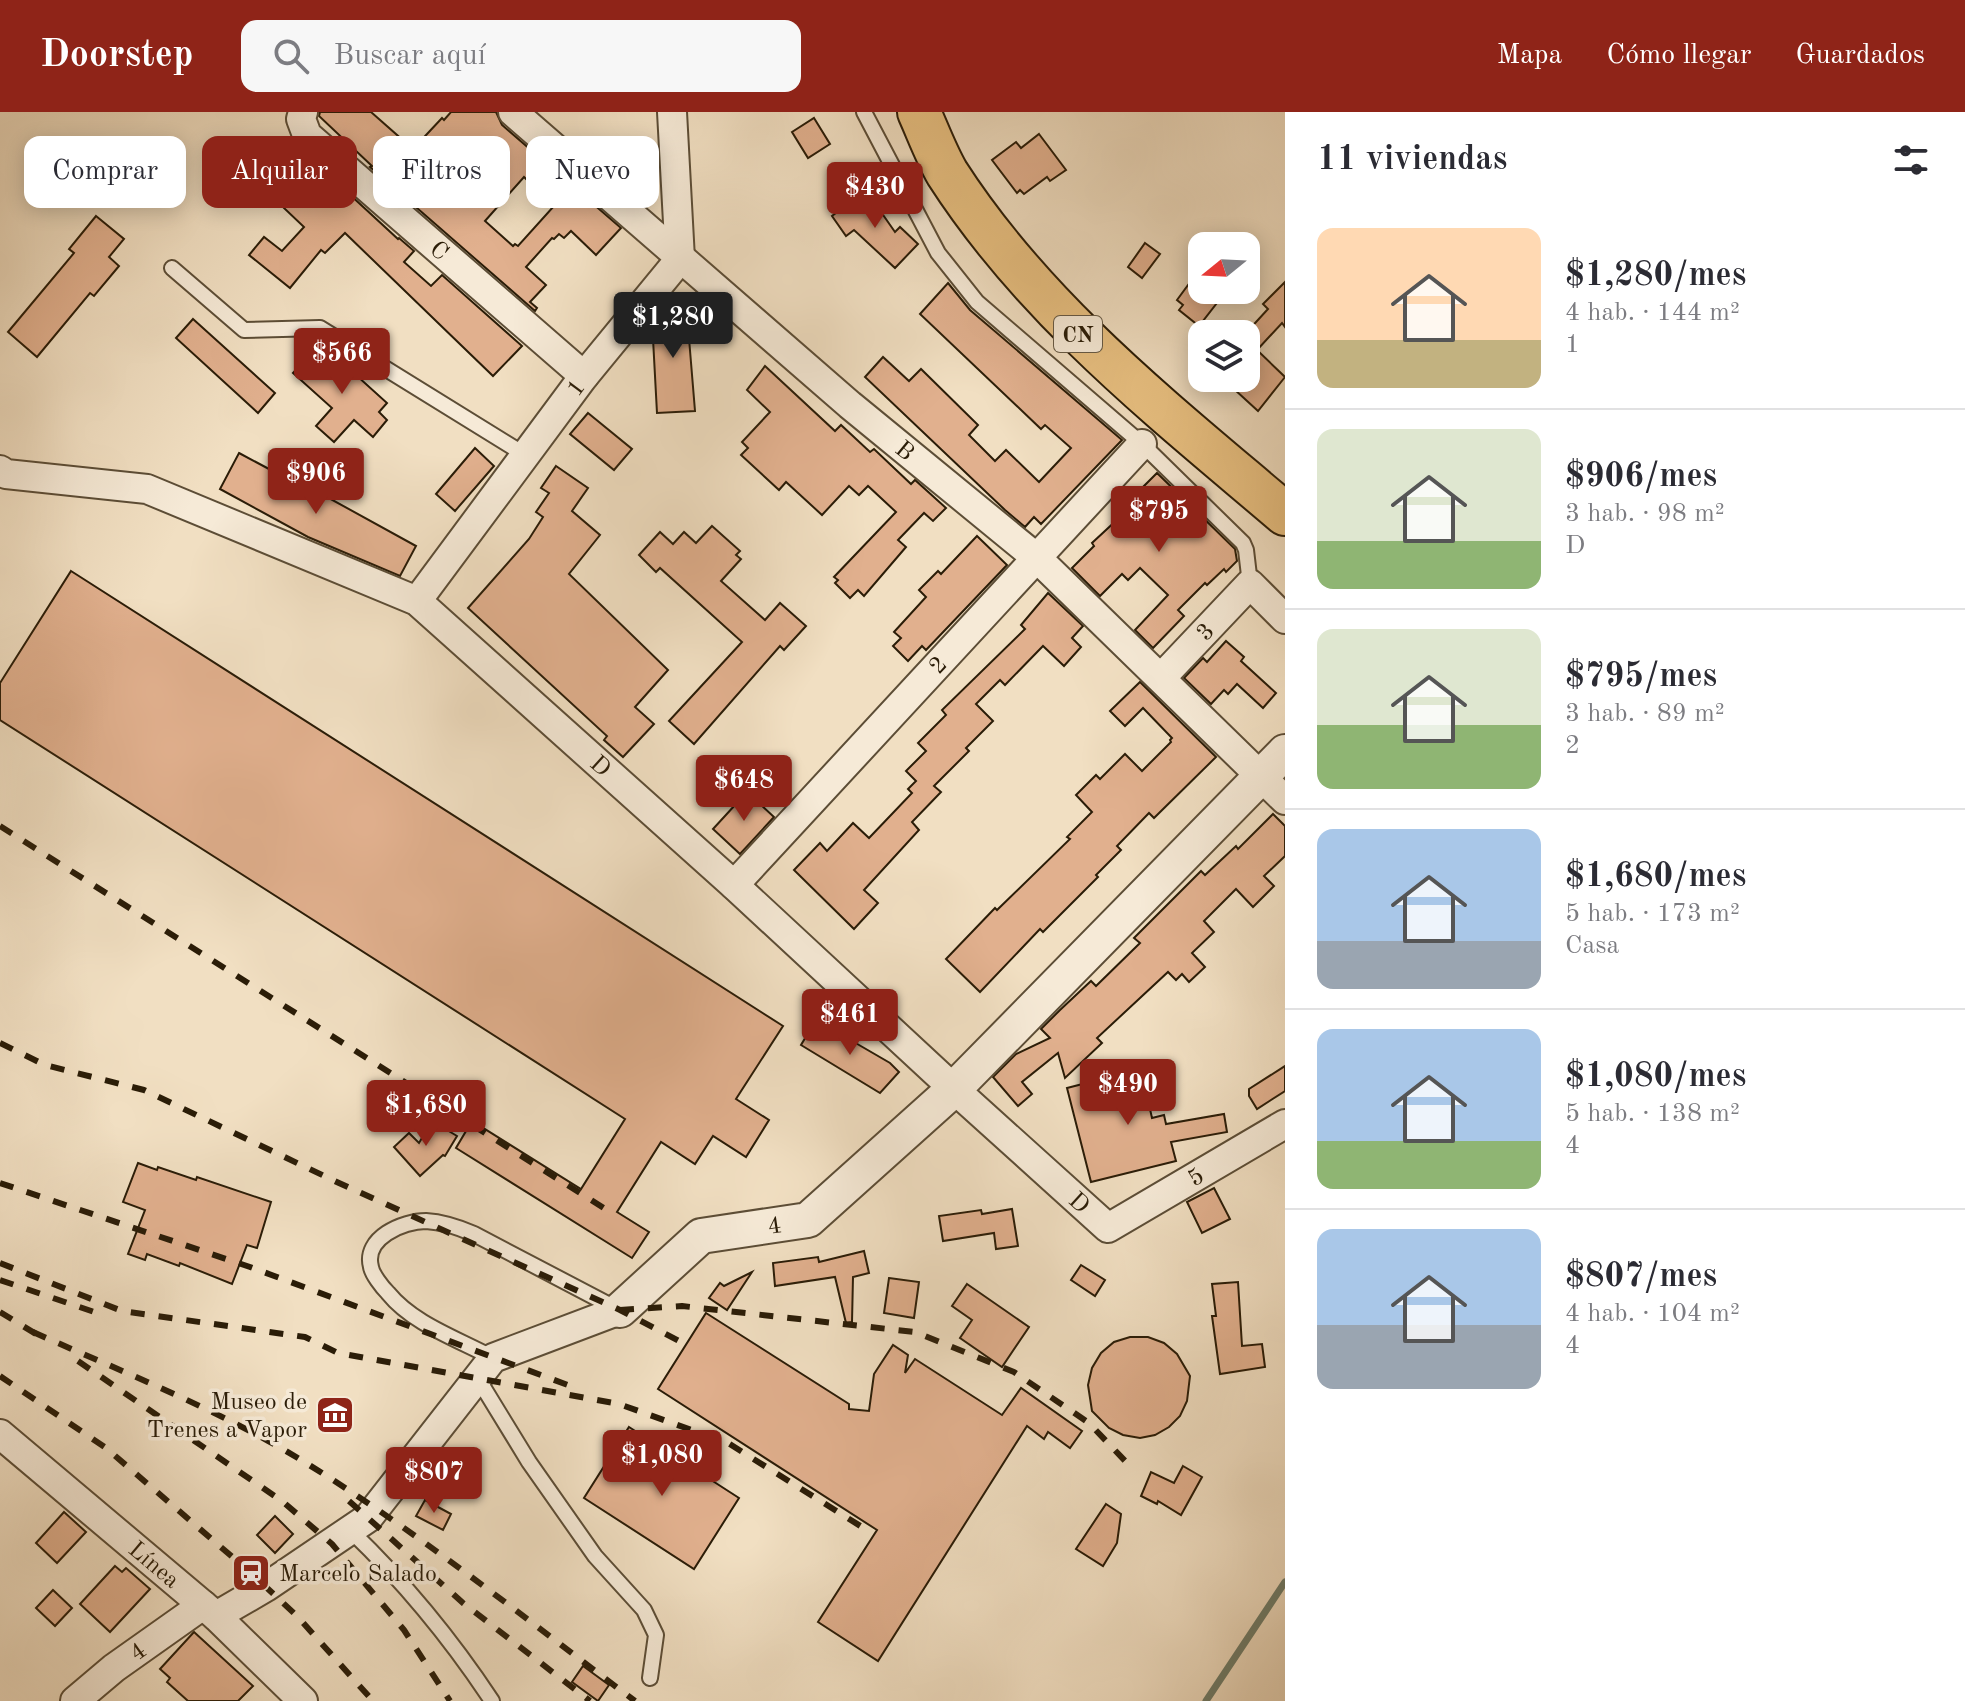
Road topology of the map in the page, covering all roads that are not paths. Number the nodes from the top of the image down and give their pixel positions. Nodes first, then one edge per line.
1 (513, 112) edge
2 (672, 112) edge
3 (864, 112) edge
4 (919, 112) edge
5 (302, 115) edge
6 (680, 259) junction
7 (172, 268) dead end
8 (584, 376) junction
9 (1142, 444) junction
10 (528, 456) junction
11 (0, 470) edge
12 (1285, 514) edge
13 (1038, 559) junction
14 (1250, 584) junction
15 (417, 601) junction
16 (1285, 619) edge
17 (1161, 678) junction
18 (1285, 752) edge
19 (1273, 789) edge
20 (734, 885) junction
21 (954, 1089) junction
22 (1285, 1124) edge
23 (1108, 1228) joint
24 (620, 1310) junction
25 (485, 1368) junction
26 (0, 1434) edge
27 (351, 1531) junction
28 (209, 1610) junction
29 (650, 1678) dead end
30 (75, 1701) edge
31 (303, 1701) edge
32 (492, 1701) edge

1 - 6 street, B
2 - 6 street
3 - 9 lane
4 - 12 main road, CN
5 - 8 street, C
6 - 8 street, 1
6 - 13 street, B
7 - 10 lane
8 - 10 street, 1
9 - 13 street, 2
9 - 14 lane
10 - 15 street, 1
11 - 15 street, D
13 - 17 street, B
13 - 20 street, 2
14 - 16 street
14 - 17 street, 3
15 - 20 street, D
17 - 19 street, B
18 - 19 street, 4
19 - 21 street, 4
20 - 21 street, D
21 - 23 street, D
21 - 24 street, 4
22 - 23 street, 5
24 - 25 street, 4
24 - 25 lane
25 - 27 street, 4
25 - 29 lane
26 - 28 street, Línea
27 - 28 street, 4
27 - 32 lane
28 - 30 street, 4
28 - 31 street, Línea

